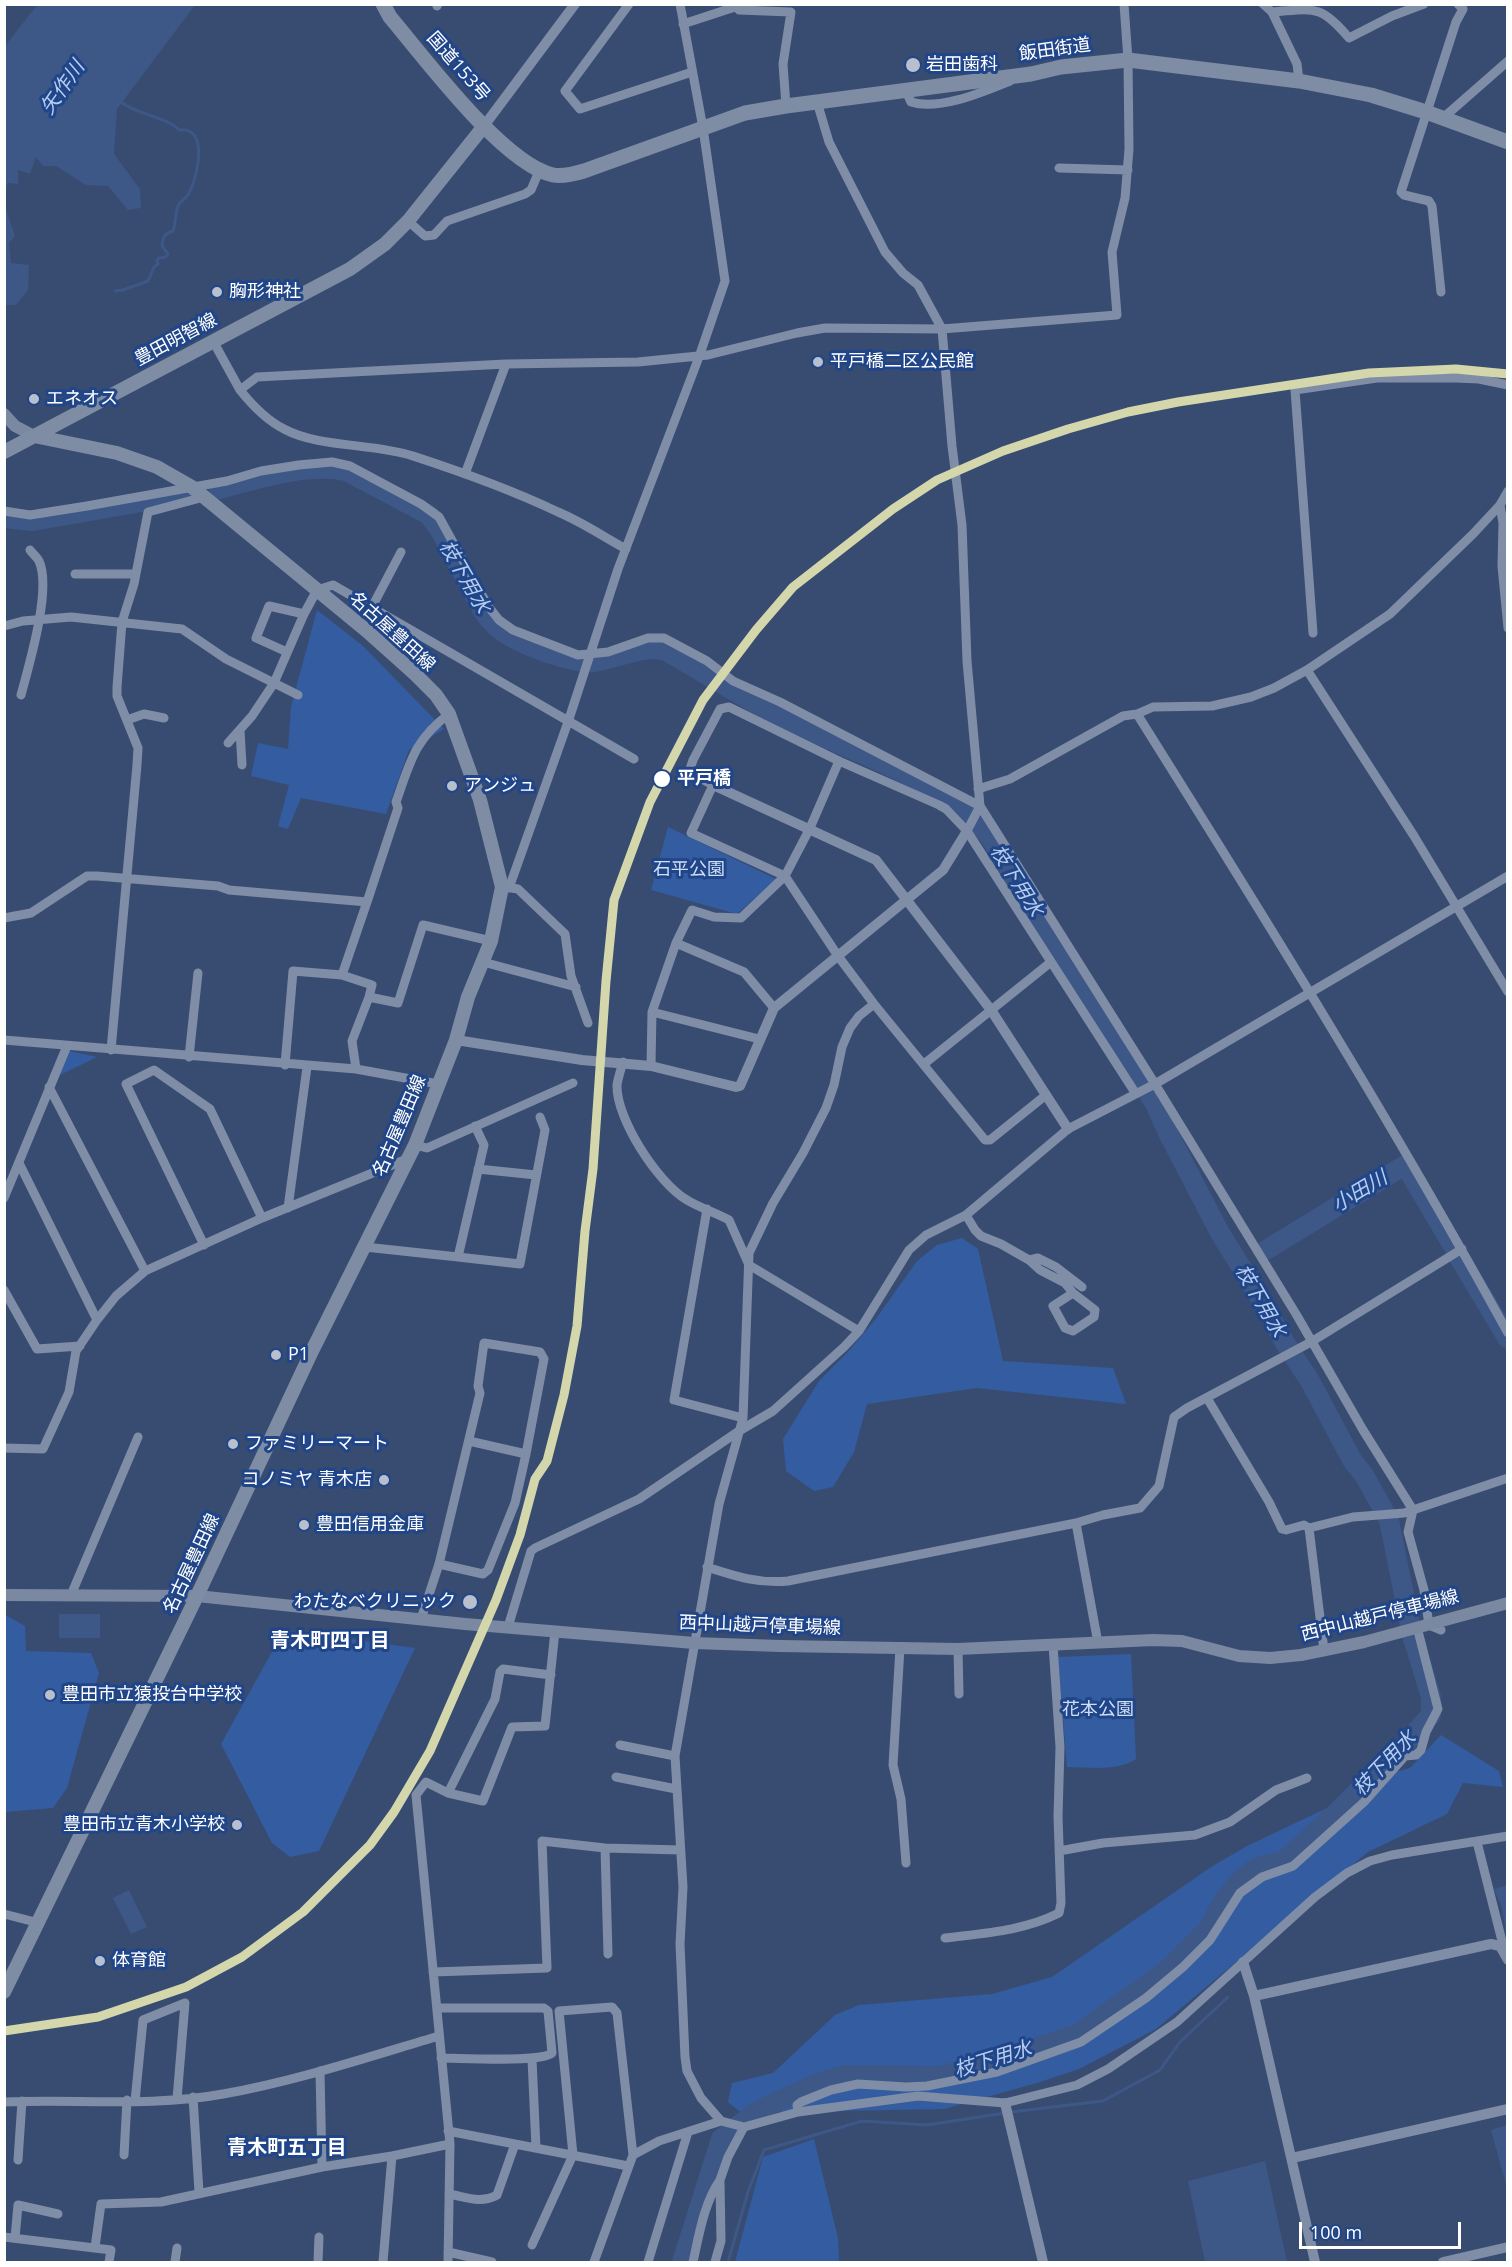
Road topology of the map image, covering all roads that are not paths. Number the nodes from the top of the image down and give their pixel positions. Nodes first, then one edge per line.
1 (383, 4) edge
2 (575, 4) edge
3 (629, 4) edge
4 (680, 4) edge
5 (1124, 4) edge
6 (1263, 4) edge
7 (1424, 4) edge
8 (735, 6) edge
9 (1462, 6) edge
10 (1272, 12) junction
11 (683, 24) junction
12 (1128, 60) junction
13 (1508, 61) edge
14 (692, 72) junction
15 (1299, 81) junction
16 (818, 102) junction
17 (786, 105) junction
18 (1426, 112) junction
19 (1443, 118) junction
20 (484, 126) junction
21 (703, 128) junction
22 (1508, 142) edge
23 (1059, 168) dead end
24 (540, 169) junction
25 (1128, 170) junction
26 (408, 221) junction
27 (1441, 292) dead end
28 (942, 329) junction
29 (213, 341) junction
30 (699, 357) junction
31 (506, 364) junction
32 (1508, 386) edge
33 (240, 390) junction
34 (4, 414) edge
35 (34, 436) junction
36 (4, 452) edge
37 (465, 474) junction
38 (192, 487) junction
39 (1508, 492) edge
40 (204, 497) junction
41 (1500, 505) junction
42 (4, 511) edge
43 (626, 549) junction
44 (30, 550) dead end
45 (401, 552) dead end
46 (75, 574) dead end
47 (136, 574) junction
48 (317, 590) junction
49 (372, 608) junction
50 (304, 614) junction
51 (39, 619) junction
52 (122, 622) junction
53 (4, 626) edge
54 (1508, 628) edge
55 (1313, 633) dead end
56 (286, 652) junction
57 (590, 656) junction
58 (1307, 670) junction
59 (274, 683) junction
60 (21, 695) dead end
61 (298, 695) dead end
62 (449, 714) junction
63 (1137, 714) junction
64 (164, 718) dead end
65 (128, 720) junction
66 (568, 722) junction
67 (240, 729) junction
68 (228, 743) dead end
69 (634, 759) dead end
70 (839, 761) junction
71 (242, 765) dead end
72 (713, 785) junction
73 (978, 789) junction
74 (979, 809) junction
75 (810, 828) junction
76 (967, 831) junction
77 (785, 876) junction
78 (1508, 876) edge
79 (127, 878) junction
80 (506, 887) junction
81 (908, 900) junction
82 (367, 902) junction
83 (1458, 906) junction
84 (4, 918) edge
85 (491, 941) junction
86 (676, 943) junction
87 (838, 956) junction
88 (483, 962) junction
89 (1051, 962) junction
90 (198, 973) dead end
91 (342, 975) junction
92 (576, 987) junction
93 (1311, 992) junction
94 (1508, 992) edge
95 (369, 997) junction
96 (874, 1004) junction
97 (774, 1008) junction
98 (991, 1010) junction
99 (652, 1012) junction
100 (588, 1023) dead end
101 (759, 1039) junction
102 (4, 1040) edge
103 (456, 1040) junction
104 (67, 1046) junction
105 (111, 1050) junction
106 (158, 1054) junction
107 (189, 1056) junction
108 (623, 1062) junction
109 (924, 1064) junction
110 (285, 1065) junction
111 (651, 1065) junction
112 (308, 1067) junction
113 (356, 1069) junction
114 (154, 1070) junction
115 (573, 1083) dead end
116 (438, 1084) junction
117 (1152, 1086) junction
118 (49, 1087) junction
119 (1136, 1094) junction
120 (1046, 1095) junction
121 (540, 1117) dead end
122 (475, 1126) junction
123 (1068, 1129) junction
124 (415, 1145) junction
125 (407, 1159) junction
126 (19, 1163) junction
127 (478, 1169) junction
128 (536, 1175) junction
129 (4, 1198) edge
130 (288, 1208) junction
131 (707, 1209) junction
132 (966, 1215) junction
133 (262, 1218) junction
134 (204, 1245) junction
135 (365, 1247) junction
136 (1462, 1250) junction
137 (458, 1257) junction
138 (750, 1265) junction
139 (145, 1271) junction
140 (4, 1290) edge
141 (1077, 1290) junction
142 (97, 1320) junction
143 (859, 1331) junction
144 (1508, 1332) edge
145 (1311, 1342) junction
146 (80, 1346) junction
147 (1207, 1398) junction
148 (743, 1418) junction
149 (739, 1431) junction
150 (138, 1437) dead end
151 (469, 1441) junction
152 (4, 1448) edge
153 (526, 1454) junction
154 (1508, 1478) edge
155 (1413, 1510) junction
156 (1076, 1523) junction
157 (1309, 1528) junction
158 (439, 1564) junction
159 (707, 1567) junction
160 (4, 1595) edge
161 (70, 1595) junction
162 (197, 1596) junction
163 (1508, 1603) edge
164 (421, 1619) junction
165 (508, 1627) junction
166 (1423, 1628) junction
167 (555, 1631) junction
168 (694, 1642) junction
169 (1098, 1643) junction
170 (1053, 1645) junction
171 (900, 1648) junction
172 (958, 1649) junction
173 (1324, 1650) junction
174 (551, 1675) junction
175 (959, 1694) dead end
176 (620, 1745) dead end
177 (675, 1756) junction
178 (616, 1777) dead end
179 (1307, 1778) dead end
180 (676, 1790) junction
181 (448, 1793) junction
182 (1508, 1836) edge
183 (1477, 1842) junction
184 (605, 1848) junction
185 (680, 1850) junction
186 (1059, 1851) junction
187 (906, 1863) dead end
188 (4, 1914) edge
189 (39, 1923) junction
190 (945, 1938) dead end
191 (608, 1954) dead end
192 (1506, 1957) edge
193 (1243, 1962) junction
194 (433, 1972) junction
195 (4, 1992) edge
196 (1254, 1996) junction
197 (437, 2008) junction
198 (439, 2036) junction
199 (441, 2058) junction
200 (532, 2059) junction
201 (320, 2071) junction
202 (193, 2097) junction
203 (177, 2099) junction
204 (131, 2100) junction
205 (22, 2101) junction
206 (4, 2102) edge
207 (1005, 2103) junction
208 (1508, 2109) edge
209 (798, 2112) junction
210 (721, 2121) junction
211 (744, 2127) junction
212 (448, 2131) junction
213 (688, 2132) junction
214 (450, 2144) junction
215 (514, 2144) junction
216 (536, 2148) junction
217 (124, 2155) dead end
218 (573, 2155) junction
219 (633, 2155) junction
220 (392, 2156) junction
221 (1292, 2158) junction
222 (18, 2160) dead end
223 (628, 2166) junction
224 (321, 2167) junction
225 (720, 2180) junction
226 (199, 2192) junction
227 (449, 2194) junction
228 (58, 2214) dead end
229 (4, 2237) edge
230 (319, 2237) dead end
231 (15, 2238) junction
232 (532, 2246) dead end
233 (95, 2247) junction
234 (1508, 2247) edge
235 (177, 2248) dead end
236 (448, 2252) junction
237 (109, 2262) edge
238 (175, 2262) edge
239 (318, 2262) edge
240 (383, 2262) edge
241 (448, 2262) edge
242 (492, 2262) edge
243 (594, 2262) edge
244 (648, 2262) edge
245 (693, 2262) edge
246 (715, 2262) edge
247 (1043, 2262) edge
248 (1315, 2262) edge
249 (1443, 2262) edge

1 - 20 highway, 国道153号
2 - 20 street
3 - 14 street
4 - 11 street
5 - 12 street
6 - 10 street
7 - 10 street
8 - 11 street
8 - 17 street
9 - 18 street
10 - 15 street
11 - 14 street
12 - 15 highway, 飯田街道
12 - 16 highway, 飯田街道
12 - 25 street
13 - 19 street
14 - 21 street
15 - 18 highway, 飯田街道
16 - 17 highway, 飯田街道
16 - 28 street
17 - 21 highway, 飯田街道
18 - 19 highway, 飯田街道
18 - 27 street
19 - 22 highway, 飯田街道
20 - 24 highway, 飯田街道
20 - 26 main road, 豊田明智線
21 - 24 highway, 飯田街道
21 - 30 street
23 - 25 street
24 - 26 street
25 - 28 street
26 - 29 main road, 豊田明智線
28 - 30 street
28 - 73 street
29 - 33 street
29 - 35 main road, 豊田明智線
30 - 31 street
30 - 43 street
31 - 33 street
31 - 37 street
32 - 55 street
33 - 37 street
34 - 35 main road
35 - 36 main road, 豊田明智線
35 - 38 main road, 名古屋豊田線
37 - 43 street
38 - 40 main road, 名古屋豊田線
38 - 42 street
38 - 57 street
39 - 41 street
40 - 47 street
40 - 48 main road, 名古屋豊田線
41 - 54 street
41 - 58 street
43 - 57 street
44 - 51 street
45 - 49 street
46 - 47 street
47 - 52 street
48 - 49 street
48 - 50 street
48 - 62 main road, 名古屋豊田線
49 - 66 street
50 - 56 street
50 - 56 street
51 - 52 street
51 - 53 street
51 - 60 street
52 - 59 street
52 - 65 street
56 - 59 street
57 - 66 street
57 - 74 street
58 - 63 street
58 - 83 street
59 - 61 street
59 - 67 street
62 - 80 main road, 名古屋豊田線
62 - 82 street
63 - 73 street
63 - 93 street
64 - 65 street
65 - 79 street
66 - 69 street
66 - 80 street
67 - 68 street
67 - 71 street
70 - 72 street
70 - 75 street
70 - 76 street
72 - 75 street
72 - 77 street
73 - 74 street
74 - 76 street
74 - 117 street
75 - 77 street
75 - 81 street
76 - 81 street
76 - 89 street
77 - 86 street
77 - 87 street
78 - 83 street
79 - 82 street
79 - 84 street
79 - 105 street
80 - 85 main road, 名古屋豊田線
80 - 92 street
81 - 87 street
81 - 98 street
82 - 91 street
83 - 93 street
83 - 94 street
85 - 88 main road, 名古屋豊田線
85 - 95 street
86 - 97 street
86 - 99 street
87 - 96 street
87 - 97 street
88 - 92 street
88 - 103 main road, 名古屋豊田線
89 - 98 street
89 - 119 street
90 - 107 street
91 - 95 street
91 - 110 street
92 - 100 street
93 - 117 street
93 - 136 street
95 - 113 street
96 - 109 street
96 - 138 street
97 - 101 street
98 - 109 street
98 - 120 street
99 - 101 street
99 - 111 street
101 - 111 street
102 - 104 street
103 - 108 street
103 - 116 main road, 名古屋豊田線
104 - 105 street
104 - 118 street
105 - 106 street
106 - 107 street
106 - 114 street
107 - 110 street
108 - 111 street
108 - 131 street
109 - 120 street
110 - 112 street
112 - 113 street
112 - 130 street
113 - 116 street
114 - 133 street
114 - 134 street
115 - 122 street
116 - 124 main road, 名古屋豊田線
117 - 119 street
117 - 145 street
118 - 126 street
118 - 139 street
119 - 123 street
120 - 123 street
121 - 128 street
122 - 124 street
122 - 127 street
123 - 132 street
124 - 125 main road, 名古屋豊田線
125 - 130 street
125 - 135 main road, 名古屋豊田線
126 - 129 street
126 - 142 street
127 - 128 street
127 - 137 street
128 - 137 street
130 - 133 street
131 - 138 street
131 - 148 street
132 - 141 street
132 - 143 street
133 - 134 street
134 - 139 street
135 - 137 street
135 - 162 main road, 名古屋豊田線
136 - 144 street
136 - 145 street
138 - 143 street
138 - 148 street
139 - 142 street
140 - 146 street
141 - 141 street
142 - 146 street
143 - 149 street
145 - 147 street
145 - 155 street
146 - 152 street
147 - 156 street
147 - 157 street
148 - 149 street
149 - 159 street
149 - 165 street
150 - 161 street
151 - 153 street
151 - 153 street
151 - 158 street
153 - 158 street
154 - 155 street
155 - 157 street
155 - 166 street
156 - 159 street
156 - 169 street
157 - 173 street
158 - 164 street
159 - 168 street
160 - 161 main road, 西中山越戸停車場線
161 - 162 main road, 西中山越戸停車場線
162 - 164 main road, 西中山越戸停車場線
162 - 189 main road, 名古屋豊田線
163 - 166 main road, 西中山越戸停車場線
164 - 165 main road, 西中山越戸停車場線
165 - 167 main road, 西中山越戸停車場線
166 - 173 main road, 西中山越戸停車場線
166 - 209 street
167 - 168 main road, 西中山越戸停車場線
167 - 174 street
168 - 171 main road, 西中山越戸停車場線
168 - 177 street
169 - 170 main road, 西中山越戸停車場線
169 - 173 main road, 西中山越戸停車場線
170 - 172 main road, 西中山越戸停車場線
170 - 186 street
171 - 172 main road, 西中山越戸停車場線
171 - 187 street
172 - 175 street
174 - 181 street
174 - 181 street
176 - 177 street
177 - 180 street
178 - 180 street
179 - 186 street
180 - 185 street
181 - 194 street
182 - 183 street
183 - 192 street
183 - 193 street
184 - 185 street
184 - 191 street
184 - 194 street
185 - 210 street
186 - 190 street
188 - 189 street
189 - 195 main road, 名古屋豊田線
192 - 196 street
193 - 196 street
193 - 207 street
194 - 197 street
196 - 221 street
197 - 198 street
197 - 200 street
198 - 199 street
198 - 201 street
199 - 200 street
199 - 212 street
200 - 216 street
201 - 202 street
201 - 224 street
202 - 203 street
202 - 226 street
203 - 204 street
203 - 204 street
204 - 205 street
204 - 217 street
205 - 206 street
205 - 222 street
207 - 209 street
207 - 247 street
208 - 221 street
209 - 211 street
210 - 211 street
210 - 213 street
211 - 225 street
212 - 214 street
212 - 215 street
213 - 219 street
213 - 244 street
214 - 220 street
214 - 227 street
215 - 216 street
215 - 227 street
216 - 218 street
218 - 219 street
218 - 223 street
218 - 232 street
219 - 223 street
220 - 224 street
220 - 240 street
221 - 248 street
223 - 243 street
224 - 226 street
225 - 245 street
225 - 246 street
226 - 233 street
227 - 236 street
228 - 231 street
229 - 231 street
230 - 239 street
231 - 233 street
233 - 237 street
234 - 249 street
235 - 238 street
236 - 241 street
236 - 242 street

